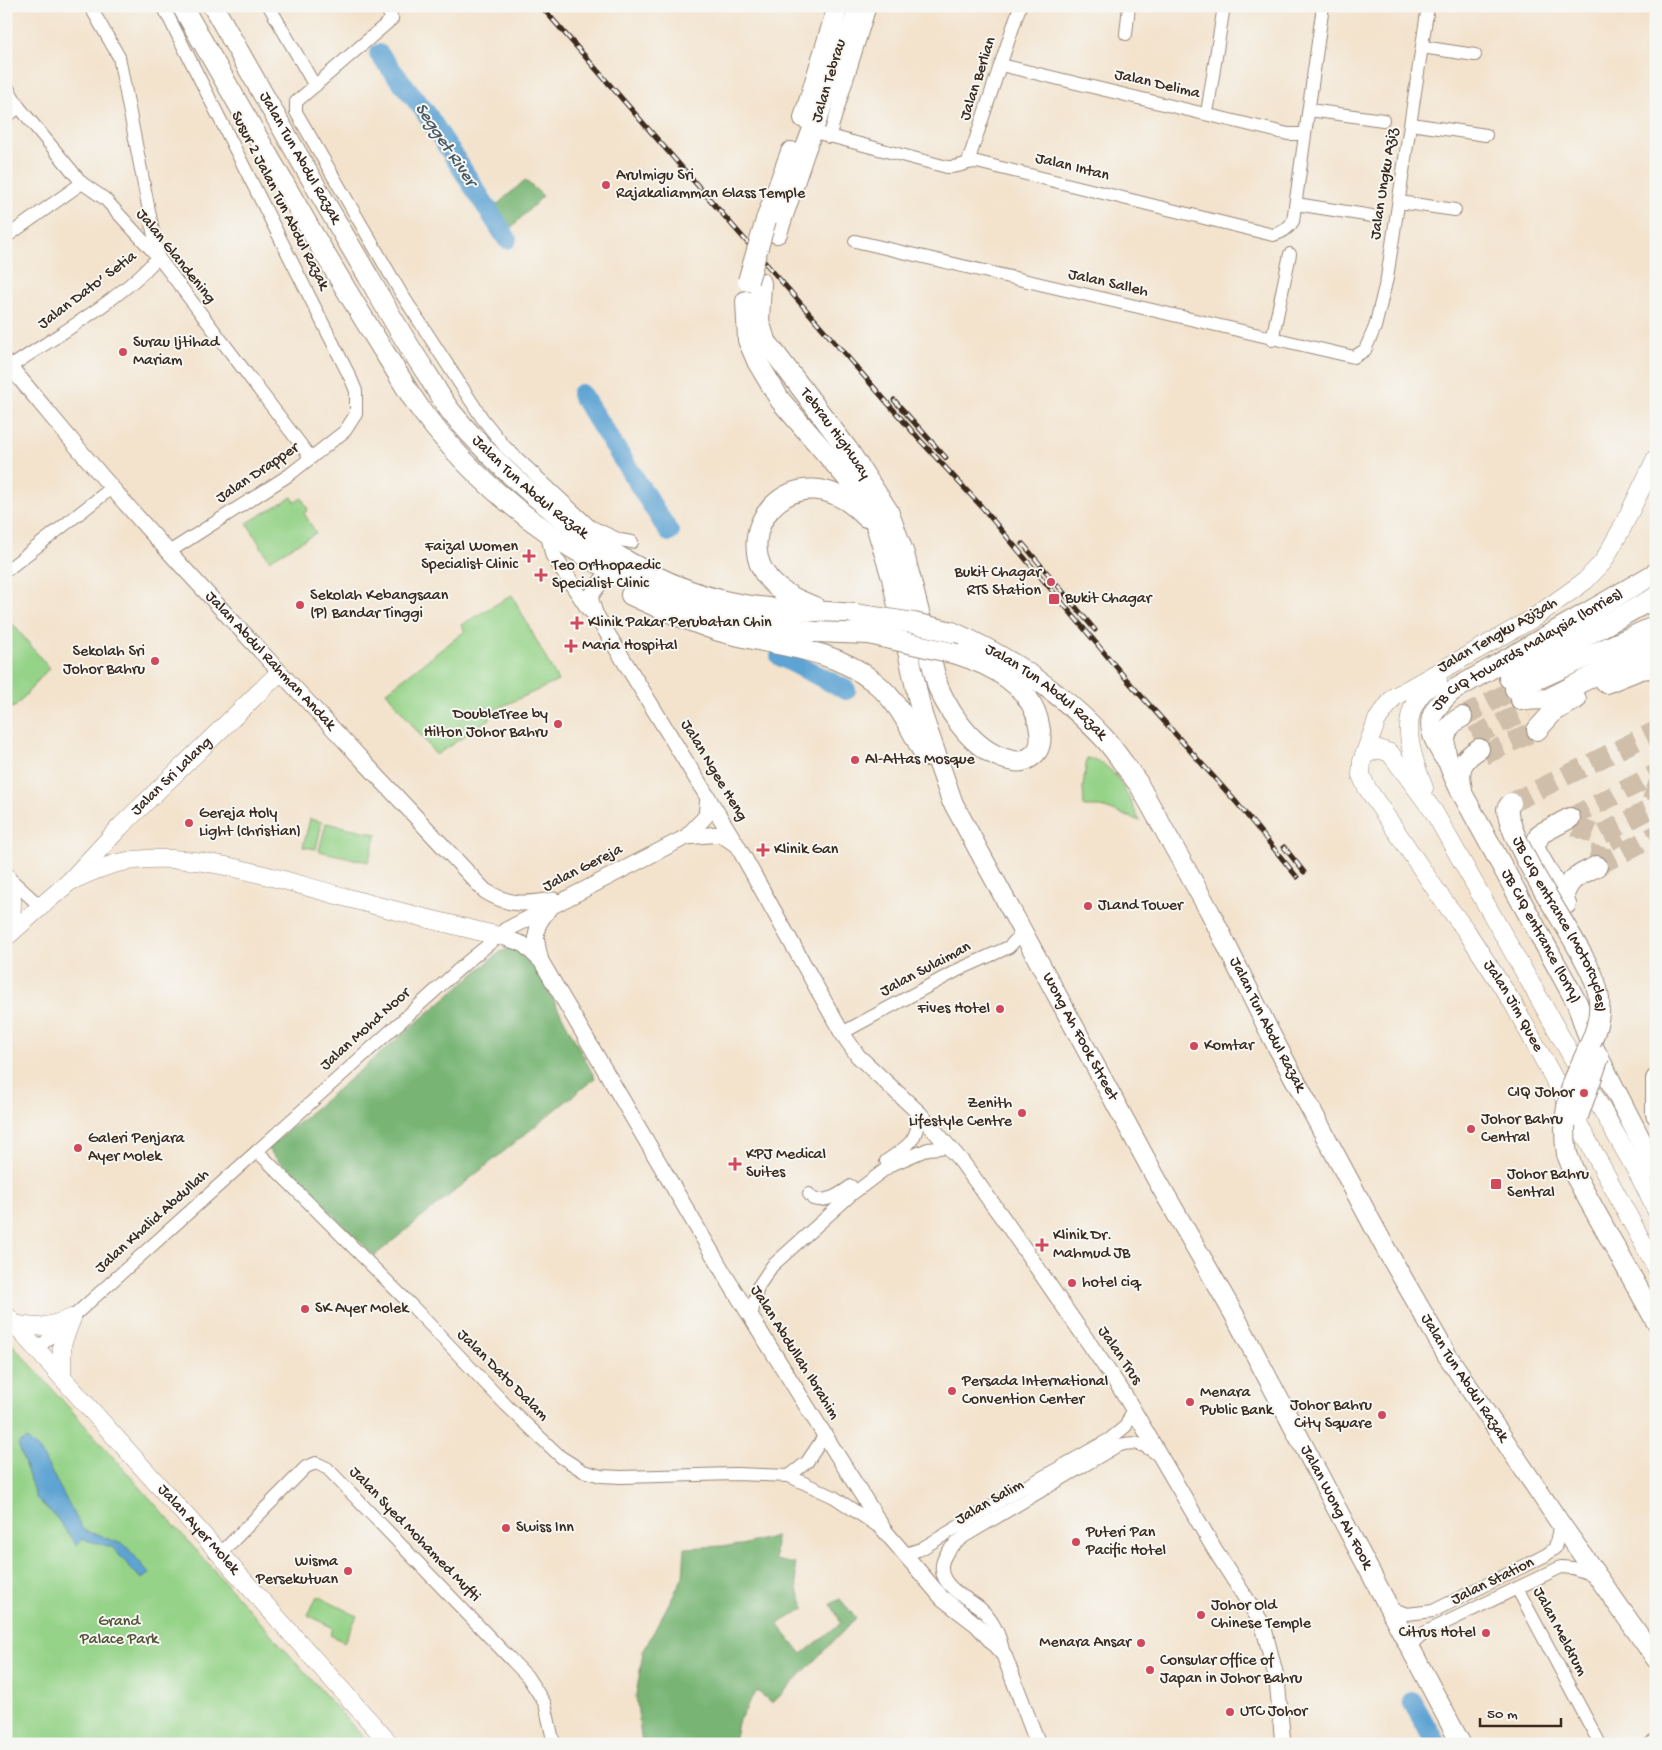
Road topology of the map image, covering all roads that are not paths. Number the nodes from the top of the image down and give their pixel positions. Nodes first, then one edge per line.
1 (90, 6) edge
2 (163, 6) edge
3 (182, 6) edge
4 (213, 6) edge
5 (269, 6) edge
6 (385, 6) edge
7 (838, 6) edge
8 (860, 6) edge
9 (870, 6) edge
10 (1020, 6) edge
11 (1129, 6) edge
12 (1224, 6) edge
13 (1323, 6) edge
14 (1428, 6) edge
15 (1126, 34) dead end
16 (1422, 44) junction
17 (1475, 51) dead end
18 (831, 58) junction
19 (1001, 65) junction
20 (6, 85) edge
21 (830, 85) junction
22 (315, 86) junction
23 (19, 107) junction
24 (1309, 110) junction
25 (1207, 113) junction
26 (6, 116) edge
27 (1382, 120) dead end
28 (1411, 124) junction
29 (1305, 134) junction
30 (1486, 135) dead end
31 (826, 136) junction
32 (968, 162) junction
33 (82, 183) junction
34 (1399, 202) junction
35 (1296, 204) junction
36 (1455, 210) dead end
37 (1372, 216) dead end
38 (772, 226) junction
39 (6, 237) edge
40 (855, 241) dead end
41 (1290, 254) dead end
42 (158, 256) junction
43 (754, 282) junction
44 (399, 290) junction
45 (382, 301) junction
46 (421, 323) junction
47 (1272, 340) junction
48 (409, 346) junction
49 (1354, 357) joint
50 (8, 364) edge
51 (356, 414) joint
52 (311, 458) junction
53 (1656, 458) edge
54 (1655, 481) edge
55 (113, 487) junction
56 (878, 530) junction
57 (548, 533) junction
58 (632, 542) dead end
59 (169, 552) junction
60 (8, 570) dead end
61 (1656, 573) edge
62 (602, 580) junction
63 (1656, 597) edge
64 (823, 611) junction
65 (596, 615) junction
66 (1656, 626) edge
67 (1656, 644) edge
68 (929, 653) junction
69 (1656, 667) edge
70 (279, 673) junction
71 (873, 680) junction
72 (915, 688) junction
73 (1394, 697) junction
74 (1029, 699) joint
75 (1523, 705) junction
76 (1551, 705) junction
77 (1410, 714) junction
78 (1470, 732) junction
79 (1436, 744) junction
80 (1364, 755) junction
81 (1456, 782) junction
82 (1138, 783) joint
83 (708, 797) junction
84 (952, 800) junction
85 (1511, 802) dead end
86 (1434, 812) junction
87 (1572, 822) tunnel mouth
88 (686, 837) junction
89 (108, 840) junction
90 (737, 845) junction
91 (119, 863) junction
92 (1599, 869) dead end
93 (6, 876) edge
94 (69, 882) junction
95 (565, 898) junction
96 (1565, 902) junction
97 (41, 907) junction
98 (1023, 932) junction
99 (9, 935) edge
100 (499, 936) junction
101 (542, 962) junction
102 (842, 1034) junction
103 (1656, 1079) edge
104 (920, 1114) junction
105 (1656, 1114) edge
106 (949, 1147) junction
107 (256, 1151) junction
108 (1656, 1170) edge
109 (809, 1194) dead end
110 (1656, 1210) edge
111 (1656, 1267) edge
112 (1656, 1302) edge
113 (751, 1317) junction
114 (72, 1318) junction
115 (10, 1320) edge
116 (1656, 1321) edge
117 (37, 1349) junction
118 (62, 1376) junction
119 (1133, 1409) junction
120 (825, 1435) junction
121 (1164, 1461) junction
122 (789, 1476) junction
123 (1560, 1523) junction
124 (884, 1530) junction
125 (901, 1552) junction
126 (219, 1555) junction
127 (1597, 1576) junction
128 (1517, 1588) junction
129 (1391, 1608) junction
130 (1410, 1646) junction
131 (1004, 1655) junction
132 (1656, 1659) edge
133 (1656, 1740) edge
134 (390, 1744) edge
135 (554, 1744) edge
136 (1038, 1744) edge
137 (1283, 1744) edge
138 (1461, 1744) edge
139 (1600, 1744) edge
140 (1650, 1744) edge

1 - 42 street
2 - 51 street, Susur 2 Jalan Tun Abdul Razak
3 - 57 highway, Jalan Tun Abdul Razak
4 - 45 highway, Jalan Tun Abdul Razak
5 - 22 street
6 - 22 street
7 - 18 highway, Tebrau Highway
8 - 18 highway, Tebrau Highway
9 - 31 street, Jalan Tebrau
10 - 19 street, Jalan Berlian
11 - 15 street
12 - 25 street
13 - 24 street, Jalan Intan
14 - 16 street, Jalan Ungku Aziz
16 - 17 street
16 - 28 street, Jalan Ungku Aziz
18 - 21 highway, Tebrau Highway
18 - 38 highway, Tebrau Highway
19 - 25 street, Jalan Delima
19 - 32 street, Jalan Berlian
20 - 23 street, Jalan Glandening
21 - 31 highway
21 - 38 highway, Tebrau Highway
22 - 44 street
23 - 26 street
23 - 33 street, Jalan Glandening
24 - 27 street
24 - 29 street, Jalan Intan
25 - 29 street, Jalan Delima
28 - 30 street
28 - 34 street, Jalan Ungku Aziz
29 - 35 street, Jalan Intan
31 - 32 street, Jalan Intan
32 - 35 street, Jalan Intan
33 - 39 street
33 - 42 street, Jalan Glandening
34 - 36 street
34 - 49 street, Jalan Ungku Aziz
35 - 37 street
38 - 43 highway, Tebrau Highway
40 - 47 street, Jalan Salleh
41 - 47 street
42 - 50 street, Jalan Dato’ Setia
42 - 52 street, Jalan Glandening
43 - 56 highway, Tebrau Highway
43 - 68 highway, Tebrau Highway
44 - 45 street
44 - 46 street
45 - 48 highway, Jalan Tun Abdul Razak
46 - 48 street
46 - 58 street
47 - 49 street, Jalan Salleh
48 - 64 highway, Jalan Tun Abdul Razak
50 - 55 street, Jalan Abdul Rahman Andak
51 - 52 street, Jalan Drapper
52 - 59 street, Jalan Drapper
53 - 73 main road, Jalan Tengku Azizah
54 - 77 main road, Jalan Tengku Azizah
55 - 59 street, Jalan Abdul Rahman Andak
55 - 60 street
56 - 64 highway
56 - 72 highway, Tebrau Highway
57 - 62 highway
57 - 65 street, Jalan Ngee Heng
57 - 74 highway, Jalan Tun Abdul Razak, bridge
59 - 70 street, Jalan Abdul Rahman Andak
61 - 79 highway, JB CIQ towards Malaysia (lorries)
62 - 65 street
62 - 71 highway
63 - 75 highway, JB CIQ towards Malaysia (lorries)
64 - 82 highway, Jalan Tun Abdul Razak, bridge
65 - 83 street, Jalan Ngee Heng
66 - 75 highway
67 - 76 highway
68 - 72 highway
68 - 74 highway, Tebrau Highway
69 - 76 highway
70 - 89 main road, Jalan Sri Lalang
70 - 95 street, Jalan Abdul Rahman Andak
71 - 72 highway
71 - 84 highway
72 - 84 highway, Tebrau Highway
73 - 77 main road
73 - 80 main road, Jalan Tengku Azizah
75 - 76 highway
77 - 86 main road
78 - 79 highway, JB CIQ towards Malaysia (lorries)
78 - 81 highway
78 - 81 highway, JB CIQ towards Malaysia (lorries)
79 - 81 highway, JB CIQ towards Malaysia (lorries)
80 - 86 main road
80 - 111 main road, Jalan Jim Quee
81 - 108 highway, JB CIQ entrance (lorry)
82 - 123 main road, Jalan Tun Abdul Razak
83 - 88 street, Jalan Gereja
83 - 90 street, Jalan Ngee Heng
84 - 98 main road, Wong Ah Fook Street
85 - 116 highway, JB CIQ entrance (Motorcycles), bridge
86 - 110 main road, Jalan Jim Quee
87 - 96 highway
88 - 90 street, Jalan Gereja
88 - 95 street, Jalan Gereja
89 - 91 main road
89 - 94 main road, Jalan Sri Lalang
90 - 102 street, Jalan Ngee Heng
91 - 94 main road
91 - 100 main road
92 - 96 highway
93 - 97 street
93 - 99 main road
94 - 97 main road
95 - 100 street, Jalan Gereja
95 - 101 street, Jalan Abdullah Ibrahim
96 - 112 highway, bridge
97 - 99 main road
98 - 102 street, Jalan Sulaiman
98 - 129 main road, Wong Ah Fook Street
100 - 101 street, Jalan Abdullah Ibrahim
100 - 107 street, Jalan Mohd Noor
101 - 113 street, Jalan Abdullah Ibrahim
102 - 104 street, Jalan Trus
103 - 105 highway
104 - 106 street, Jalan Trus
104 - 109 street
106 - 113 street
106 - 119 street, Jalan Trus
107 - 114 street, Jalan Khalid Abdullah
107 - 122 street, Jalan Dato Dalam
113 - 120 street, Jalan Abdullah Ibrahim
114 - 115 main road
114 - 117 street, Jalan Khalid Abdullah
114 - 118 main road
115 - 117 main road, Jalan Ayer Molek
117 - 118 main road, Jalan Ayer Molek
118 - 126 main road, Jalan Ayer Molek
119 - 121 street, Jalan Trus
119 - 125 street, Jalan Salim
120 - 122 street
120 - 124 street, Jalan Abdullah Ibrahim
121 - 131 street, Jalan Salim
121 - 137 street, Jalan Trus
122 - 124 street, Jalan Dato Dalam
123 - 127 main road, Jalan Tun Abdul Razak
123 - 129 street, Jalan Station
124 - 125 street, Jalan Abdullah Ibrahim
125 - 131 street, Jalan Abdullah Ibrahim
126 - 134 main road, Jalan Ayer Molek
126 - 135 street, Jalan Syed Mohamed Mufti
127 - 128 street, Jalan Station
127 - 132 main road, Jalan Tun Abdul Razak
128 - 130 street, Jalan Station
128 - 139 street, Jalan Meldrum
129 - 130 main road
130 - 138 main road
131 - 136 street, Jalan Abdullah Ibrahim
133 - 140 street

